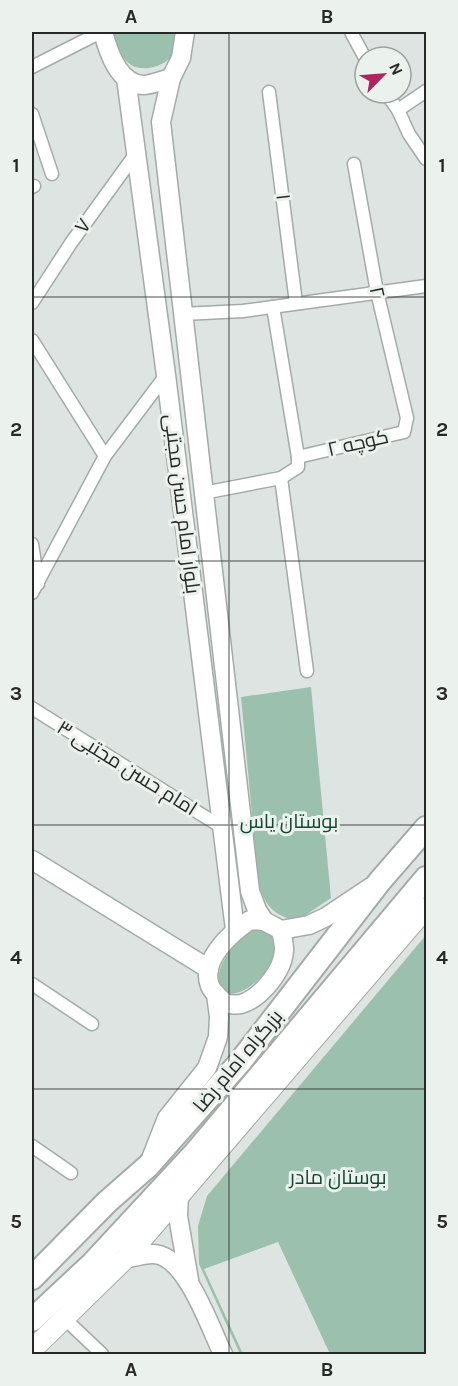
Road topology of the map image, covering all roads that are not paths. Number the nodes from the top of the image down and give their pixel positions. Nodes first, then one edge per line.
1 (102, 32) edge
2 (185, 32) edge
3 (32, 67) edge
4 (126, 78) junction
5 (171, 78) junction
6 (426, 91) edge
7 (269, 92) dead end
8 (394, 105) edge
9 (398, 110) junction
10 (32, 114) edge
11 (137, 151) junction
12 (426, 159) edge
13 (354, 164) dead end
14 (52, 174) dead end
15 (426, 286) edge
16 (377, 292) junction
17 (32, 303) edge
18 (296, 303) junction
19 (273, 307) junction
20 (183, 314) junction
21 (32, 340) edge
22 (166, 375) junction
23 (407, 418) joint
24 (105, 456) junction
25 (298, 457) junction
26 (281, 478) junction
27 (203, 494) junction
28 (32, 544) edge
29 (34, 588) edge
30 (307, 671) dead end
31 (32, 708) edge
32 (223, 828) junction
33 (426, 828) edge
34 (32, 860) edge
35 (426, 878) edge
36 (380, 881) junction
37 (250, 891) junction
38 (231, 895) junction
39 (426, 908) edge
40 (264, 921) junction
41 (235, 930) junction
42 (281, 930) junction
43 (209, 969) junction
44 (32, 984) edge
45 (216, 994) junction
46 (92, 1024) dead end
47 (32, 1146) edge
48 (195, 1154) junction
49 (148, 1166) junction
50 (71, 1173) dead end
51 (179, 1195) junction
52 (126, 1259) junction
53 (32, 1278) edge
54 (189, 1281) junction
55 (64, 1318) junction
56 (32, 1320) edge
57 (32, 1350) edge
58 (102, 1354) edge
59 (223, 1354) edge

1 - 3 street
1 - 4 main road
2 - 5 main road, بلوار امام حسن مجتبی
4 - 5 main road
4 - 11 main road, بلوار امام حسن مجتبی
5 - 20 main road, بلوار امام حسن مجتبی
6 - 9 street
7 - 18 street, ۱
8 - 9 street
9 - 12 street
10 - 14 street
11 - 17 street, ۷
11 - 22 main road, بلوار امام حسن مجتبی
13 - 16 street, ۲
15 - 16 street
16 - 18 street
16 - 23 street, ۲
18 - 19 street
19 - 20 street
19 - 25 street
20 - 27 main road, بلوار امام حسن مجتبی
21 - 24 street
22 - 24 street
22 - 32 main road, بلوار امام حسن مجتبی
23 - 25 street, کوچه ۲
24 - 29 street
25 - 26 street
26 - 27 street
26 - 30 street
27 - 37 main road, بلوار امام حسن مجتبی
28 - 29 street
31 - 32 street, امام حسن مجتبی ۳
32 - 38 main road, بلوار امام حسن مجتبی
33 - 36 highway, بزرگراه امام رضا
34 - 43 main road
35 - 48 highway, بزرگراه امام رضا
36 - 42 main road
36 - 49 highway, بزرگراه امام رضا
37 - 38 main road
37 - 40 main road, بلوار امام حسن مجتبی
38 - 41 main road, بلوار امام حسن مجتبی
39 - 51 main road
40 - 41 main road
40 - 42 main road
41 - 43 main road
42 - 45 main road
43 - 45 main road
44 - 46 street
45 - 49 main road
47 - 50 street
48 - 51 main road
48 - 56 highway, بزرگراه امام رضا
49 - 53 highway, بزرگراه امام رضا
51 - 52 main road
51 - 54 main road
52 - 54 main road
52 - 55 main road
54 - 59 main road
55 - 57 main road
55 - 58 street

